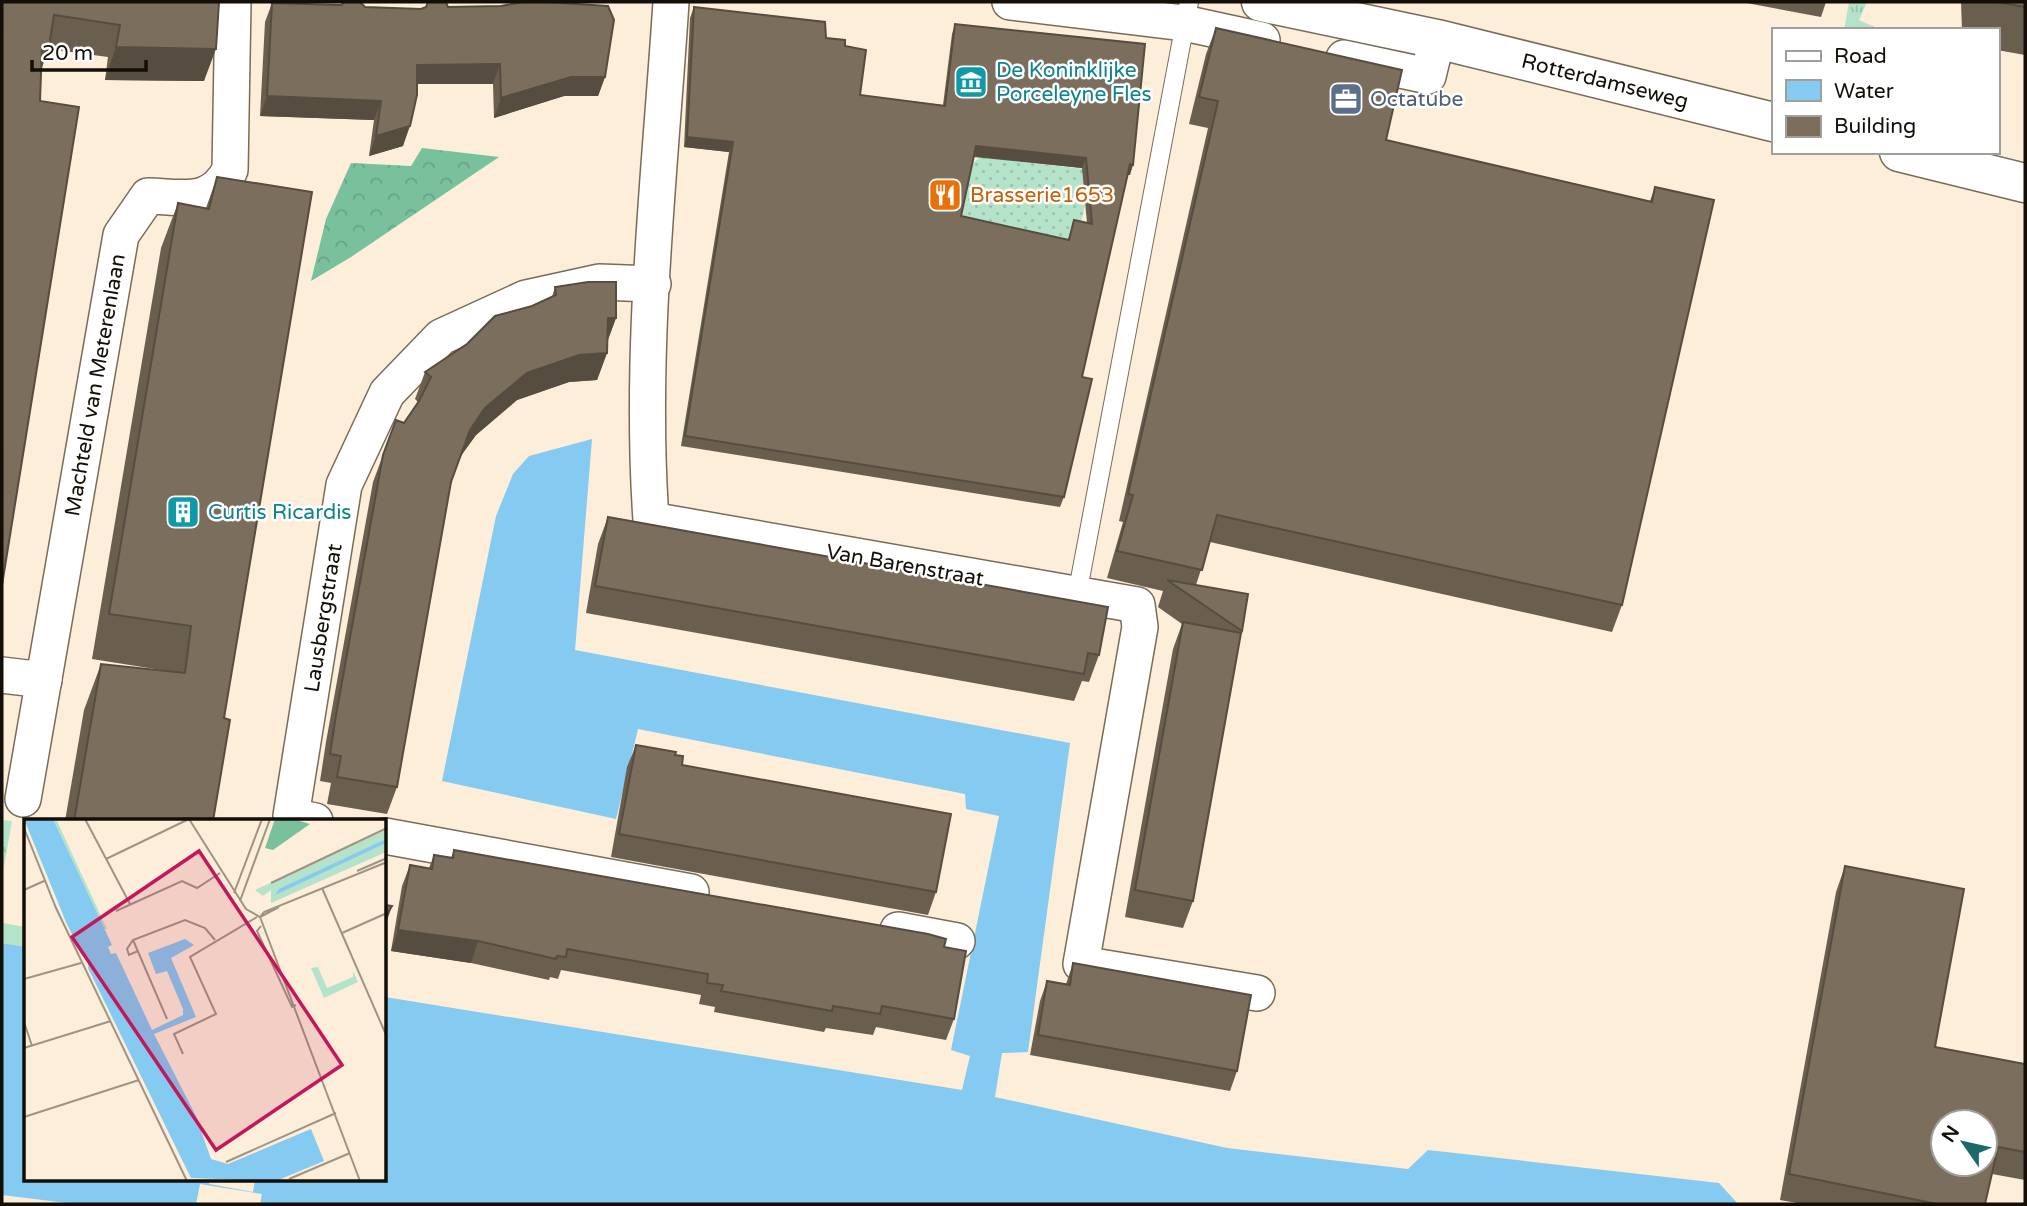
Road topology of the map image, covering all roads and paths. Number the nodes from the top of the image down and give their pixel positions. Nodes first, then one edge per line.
1 (233, 2) edge
2 (671, 2) edge
3 (1010, 2) edge
4 (1261, 2) edge
5 (1187, 12) edge
6 (1437, 39) junction
7 (1772, 122) edge
8 (1907, 154) edge
9 (2025, 183) edge
10 (653, 284) junction
11 (1077, 595) junction
12 (2, 675) edge
13 (44, 680) junction
14 (23, 799) dead end
15 (299, 819) edge
16 (387, 836) edge
17 (726, 899) edge
18 (862, 923) edge
19 (957, 941) dead end
20 (1257, 993) dead end

1 - 13 street, Machteld van Meterenlaan
2 - 10 street, Van Barenstraat
3 - 5 street
4 - 6 street, Rotterdamseweg
5 - 6 street
5 - 11 lane
6 - 7 street, Rotterdamseweg
8 - 9 street
10 - 11 street, Van Barenstraat
10 - 15 street, Lausbergstraat
11 - 20 street, Van Barenstraat
12 - 13 street
13 - 14 street, Machteld van Meterenlaan
16 - 17 street
18 - 19 street

